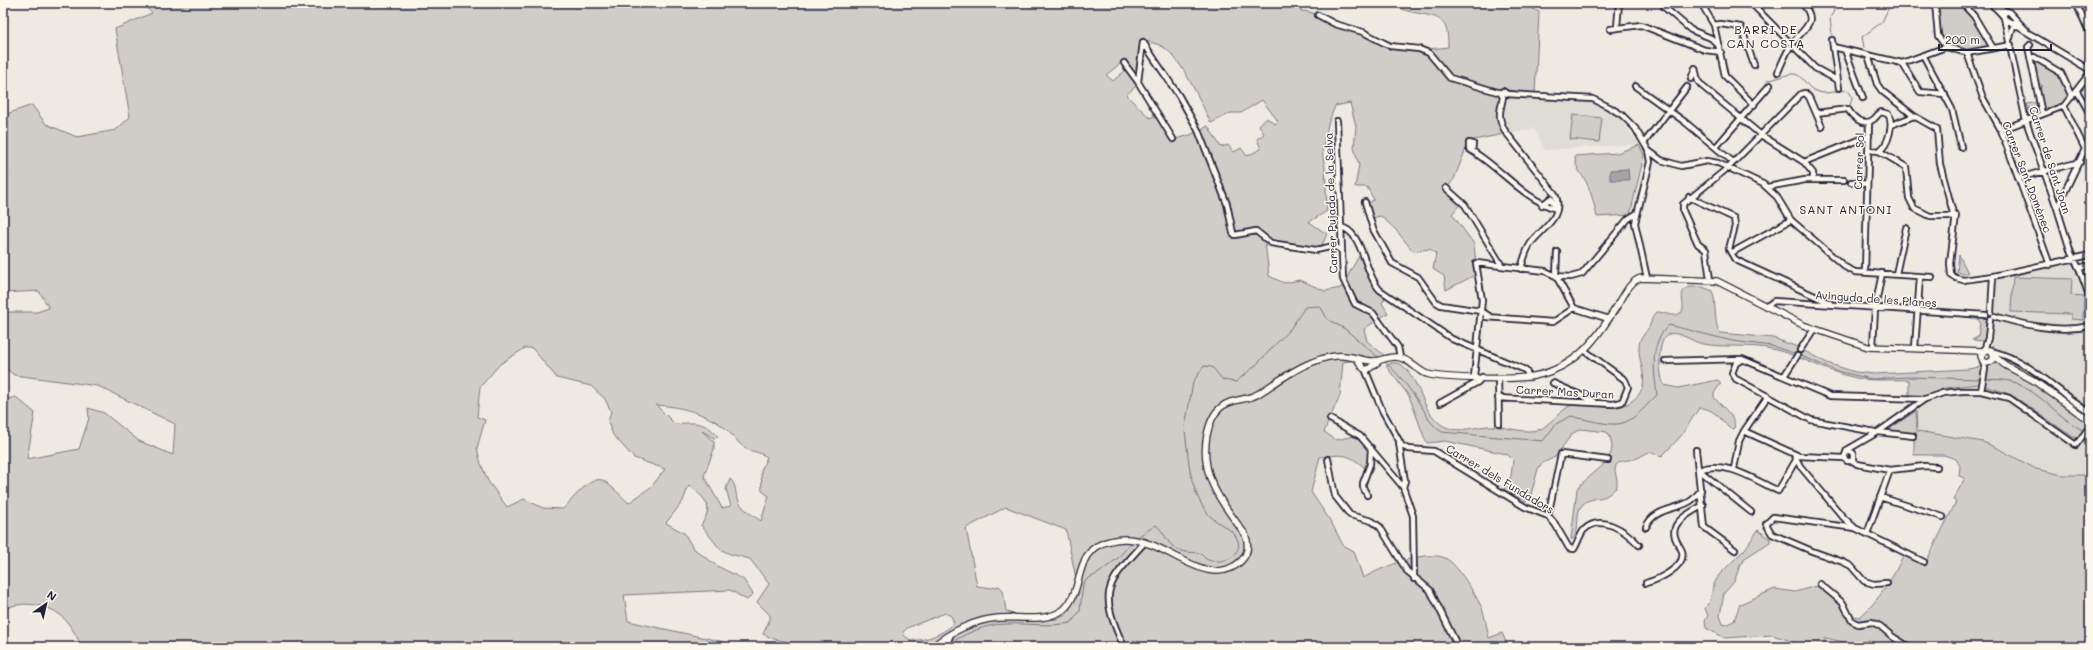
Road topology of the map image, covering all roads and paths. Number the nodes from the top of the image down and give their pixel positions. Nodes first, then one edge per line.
1 (1619, 3) edge
2 (1662, 3) edge
3 (1701, 3) edge
4 (1751, 3) edge
5 (1802, 3) edge
6 (1935, 3) edge
7 (1962, 3) edge
8 (2005, 3) edge
9 (2077, 3) edge
10 (1992, 5) edge
11 (2008, 12) junction
12 (1318, 15) dead end
13 (2005, 18) junction
14 (2014, 21) junction
15 (1714, 26) junction
16 (1617, 27) junction
17 (1610, 29) dead end
18 (2021, 29) junction
19 (2012, 31) junction
20 (2090, 34) edge
21 (1717, 37) junction
22 (2034, 37) junction
23 (1711, 38) junction
24 (1832, 40) dead end
25 (1791, 44) junction
26 (2010, 44) junction
27 (2030, 45) dead end
28 (1719, 46) junction
29 (1833, 47) junction
30 (1946, 47) junction
31 (1994, 48) junction
32 (1711, 50) junction
33 (1845, 50) junction
34 (1720, 52) junction
35 (1967, 53) junction
36 (1923, 55) junction
37 (1868, 56) junction
38 (2034, 56) dead end
39 (1124, 63) dead end
40 (1902, 63) junction
41 (1754, 65) dead end
42 (2090, 70) edge
43 (1778, 72) dead end
44 (2090, 73) edge
45 (1691, 79) dead end
46 (1837, 80) junction
47 (1138, 82) junction
48 (1770, 85) dead end
49 (1635, 86) dead end
50 (1687, 87) dead end
51 (1839, 88) dead end
52 (2077, 90) junction
53 (1945, 94) junction
54 (1504, 95) junction
55 (2072, 97) junction
56 (1863, 98) dead end
57 (1754, 105) junction
58 (2064, 106) junction
59 (1669, 111) junction
60 (1816, 113) junction
61 (2042, 114) junction
62 (2090, 114) edge
63 (1914, 116) junction
64 (1740, 119) junction
65 (1337, 121) dead end
66 (2026, 121) junction
67 (1869, 122) junction
68 (1891, 125) junction
69 (1822, 127) dead end
70 (2001, 130) junction
71 (1761, 135) junction
72 (1869, 136) junction
73 (1173, 139) dead end
74 (1644, 143) junction
75 (1716, 147) junction
76 (1961, 147) dead end
77 (1648, 150) junction
78 (1869, 150) junction
79 (1472, 151) dead end
80 (1879, 151) junction
81 (1724, 155) junction
82 (1658, 159) junction
83 (1650, 162) junction
84 (1733, 162) junction
85 (1804, 162) junction
86 (2080, 162) junction
87 (1723, 164) junction
88 (1729, 167) junction
89 (2044, 171) junction
90 (2018, 178) junction
91 (1813, 180) junction
92 (1844, 180) dead end
93 (1851, 182) dead end
94 (1867, 184) junction
95 (1767, 187) junction
96 (1446, 188) dead end
97 (1689, 197) junction
98 (1366, 202) dead end
99 (1542, 205) junction
100 (2057, 208) junction
101 (1556, 209) junction
102 (1636, 214) junction
103 (1953, 216) junction
104 (1628, 220) junction
105 (1791, 220) junction
106 (1635, 224) junction
107 (1340, 227) junction
108 (1906, 228) dead end
109 (1340, 250) junction
110 (1557, 252) dead end
111 (1731, 253) junction
112 (2090, 255) edge
113 (2075, 260) junction
114 (2050, 264) junction
115 (2090, 265) edge
116 (1502, 266) junction
117 (2079, 268) junction
118 (1521, 269) junction
119 (1865, 272) junction
120 (1882, 273) junction
121 (1896, 274) junction
122 (1556, 276) junction
123 (1993, 276) junction
124 (1920, 277) junction
125 (1932, 277) dead end
126 (1647, 278) junction
127 (1710, 280) junction
128 (2090, 298) edge
129 (1833, 304) junction
130 (1767, 306) junction
131 (1574, 308) junction
132 (1875, 308) junction
133 (1481, 311) junction
134 (1917, 311) junction
135 (1990, 315) junction
136 (1489, 316) junction
137 (1480, 317) junction
138 (1609, 319) junction
139 (2090, 326) edge
140 (1814, 329) junction
141 (1873, 347) junction
142 (1915, 348) junction
143 (1477, 349) junction
144 (1584, 350) junction
145 (1800, 350) dead end
146 (1971, 351) junction
147 (1989, 355) junction
148 (1797, 356) dead end
149 (1400, 357) junction
150 (1742, 359) junction
151 (1982, 359) junction
152 (1665, 361) dead end
153 (1367, 364) junction
154 (1985, 369) junction
155 (1784, 376) junction
156 (1474, 377) junction
157 (1482, 377) junction
158 (1529, 377) junction
159 (1498, 378) junction
160 (1553, 383) dead end
161 (1982, 391) junction
162 (1768, 396) junction
163 (1903, 397) junction
164 (1498, 398) junction
165 (1925, 399) junction
166 (1440, 403) dead end
167 (1597, 403) junction
168 (1911, 407) junction
169 (2090, 413) edge
170 (1330, 419) dead end
171 (2090, 421) edge
172 (1499, 423) dead end
173 (2090, 427) edge
174 (1744, 430) junction
175 (1877, 432) junction
176 (1913, 436) dead end
177 (1399, 443) junction
178 (1371, 448) junction
179 (1696, 450) dead end
180 (1848, 450) junction
181 (1794, 454) junction
182 (1805, 456) junction
183 (1844, 458) junction
184 (1328, 459) dead end
185 (1608, 460) dead end
186 (1796, 460) junction
187 (1853, 461) junction
188 (1800, 466) junction
189 (1937, 467) dead end
190 (1734, 469) junction
191 (1699, 470) junction
192 (1890, 470) junction
193 (1403, 487) junction
194 (1701, 490) junction
195 (1367, 495) dead end
196 (1880, 497) junction
197 (1703, 505) junction
198 (1751, 512) dead end
199 (1548, 516) junction
200 (1843, 517) junction
201 (1943, 517) dead end
202 (1839, 526) junction
203 (1646, 527) dead end
204 (1855, 528) junction
205 (1868, 534) junction
206 (1145, 542) junction
207 (1639, 545) dead end
208 (1735, 550) dead end
209 (1924, 562) dead end
210 (1414, 579) junction
211 (1646, 583) dead end
212 (1887, 583) dead end
213 (1820, 584) dead end
214 (951, 634) junction
215 (932, 647) edge
216 (938, 647) edge
217 (1124, 647) edge
218 (1458, 647) edge
219 (1909, 647) edge
220 (1995, 647) edge
221 (2000, 647) edge

1 - 16 street
2 - 23 street
3 - 15 street
4 - 25 street
5 - 25 street
6 - 30 street
7 - 31 street
8 - 10 street
8 - 11 street
9 - 20 street
10 - 11 street
10 - 13 street
11 - 13 street
11 - 14 street
12 - 54 street
13 - 14 street
13 - 26 street, Carrer de Sant Joan
14 - 18 street
14 - 19 street, Carrer de Sant Joan
14 - 22 street
15 - 21 street
15 - 41 street
16 - 17 street
16 - 32 street
18 - 19 street
18 - 22 street
19 - 26 street, Carrer de Sant Joan
21 - 23 street
21 - 28 street
22 - 42 street
23 - 28 street
24 - 29 street
25 - 43 street
25 - 46 street
26 - 31 street
26 - 66 street, Carrer de Sant Joan
27 - 61 street
28 - 32 street
28 - 34 street
29 - 33 street
29 - 46 street
30 - 35 street
30 - 36 street
31 - 35 street
32 - 34 street
33 - 37 street
33 - 56 street
34 - 57 street
35 - 70 street, Carrer Sant Domènec
36 - 40 street
36 - 53 street
37 - 40 street
37 - 63 street
38 - 55 street
39 - 47 street
40 - 53 street
44 - 52 street
45 - 64 street
46 - 51 street
47 - 73 street
47 - 109 street
48 - 57 street
49 - 59 street
50 - 59 street
52 - 55 street
52 - 62 street
53 - 76 street
54 - 74 street
54 - 101 street
55 - 58 street
57 - 64 street
58 - 61 street
58 - 86 street
59 - 74 street
59 - 75 street
60 - 67 street
60 - 69 street
60 - 71 street
61 - 66 street
63 - 68 street
63 - 103 street
64 - 71 street
64 - 75 street
65 - 107 street, Carrer Pujada de la Selva
66 - 70 street
66 - 89 street, Carrer de Sant Joan
67 - 68 street
67 - 72 street, Carrer Sol
68 - 80 street
70 - 90 street, Carrer Sant Domènec
71 - 84 street
71 - 85 street
72 - 78 street, Carrer Sol
72 - 85 street
74 - 77 street
75 - 81 street
77 - 82 street
77 - 83 street
78 - 80 street
78 - 94 street, Carrer Sol
79 - 99 street
80 - 103 street
81 - 84 street
81 - 87 street
82 - 83 street
82 - 87 street
83 - 102 street
84 - 88 street
85 - 91 street
86 - 89 street
86 - 100 street
87 - 88 street
88 - 95 street
88 - 97 street
89 - 90 street
89 - 100 street, Carrer de Sant Joan
90 - 114 street, Carrer Sant Domènec
91 - 92 street
91 - 95 street
93 - 94 street
94 - 119 street, Carrer Sol
95 - 105 street
96 - 116 street
97 - 111 street
97 - 127 street
98 - 133 street
99 - 101 street
99 - 101 street
100 - 113 street, Carrer de Sant Joan
101 - 118 street
102 - 104 street
102 - 106 street
103 - 123 street
104 - 106 street
104 - 122 street
105 - 111 street
105 - 119 street
106 - 126 street
107 - 109 street, Carrer Pujada de la Selva
107 - 143 street
108 - 121 street
109 - 149 street, Carrer Pujada de la Selva
110 - 122 street
111 - 129 street
112 - 113 street
113 - 114 street
113 - 117 street, Carrer de Sant Joan
114 - 123 street
115 - 117 street
116 - 118 street
116 - 133 street
117 - 128 street
118 - 122 street
119 - 120 street
120 - 121 street
120 - 132 street
121 - 124 street
122 - 131 street
123 - 135 street
124 - 125 street
124 - 134 street
126 - 127 main road
126 - 138 main road
127 - 130 main road
129 - 130 street, Avinguda de les Planes
129 - 132 street, Avinguda de les Planes
130 - 140 main road
131 - 136 street
131 - 138 street
132 - 134 street, Avinguda de les Planes
132 - 141 street
133 - 136 street
133 - 137 street
134 - 135 street, Avinguda de les Planes
134 - 142 street
135 - 139 street, Avinguda de les Planes
135 - 147 street
136 - 137 street
137 - 143 street
138 - 144 main road
140 - 141 main road
140 - 145 street
141 - 142 main road
142 - 146 main road
143 - 156 street
143 - 158 street
144 - 158 main road
144 - 167 street, Carrer Mas Duran
146 - 147 main road
146 - 151 main road
147 - 151 main road
147 - 151 main road
147 - 154 street
147 - 169 street
147 - 171 main road
148 - 155 street
149 - 153 main road
149 - 156 main road
150 - 152 street
150 - 155 street
150 - 162 street
151 - 154 street
153 - 177 street
153 - 206 main road
154 - 161 street
155 - 163 street
156 - 157 main road
157 - 159 main road
157 - 166 street
158 - 159 main road
159 - 164 street
160 - 167 street
161 - 165 street
161 - 173 street
162 - 174 street
162 - 175 street
163 - 165 street
163 - 168 street
164 - 167 street, Carrer Mas Duran
164 - 172 street
165 - 168 street
168 - 175 street
170 - 178 street
174 - 181 street
174 - 190 street
175 - 176 street
175 - 180 street
177 - 193 street
177 - 199 street, Carrer dels Fundadors
178 - 193 street
178 - 195 street
179 - 191 street
180 - 183 street
180 - 187 street
181 - 182 street
181 - 186 street
182 - 183 street
182 - 188 street
183 - 187 street
184 - 210 street
185 - 199 street
186 - 188 street
186 - 190 street
187 - 192 street
188 - 200 street
189 - 192 street
190 - 191 street
191 - 194 street
191 - 198 street
192 - 196 street
193 - 210 street
194 - 197 street
194 - 203 street
196 - 201 street
196 - 205 street
197 - 208 street
197 - 211 street
199 - 207 street, Carrer dels Fundadors
200 - 202 street
200 - 204 street
202 - 204 street
202 - 212 street
204 - 205 street
205 - 209 street
206 - 214 main road
206 - 217 street
210 - 218 street
213 - 219 street
214 - 215 main road
214 - 216 street
220 - 221 street

